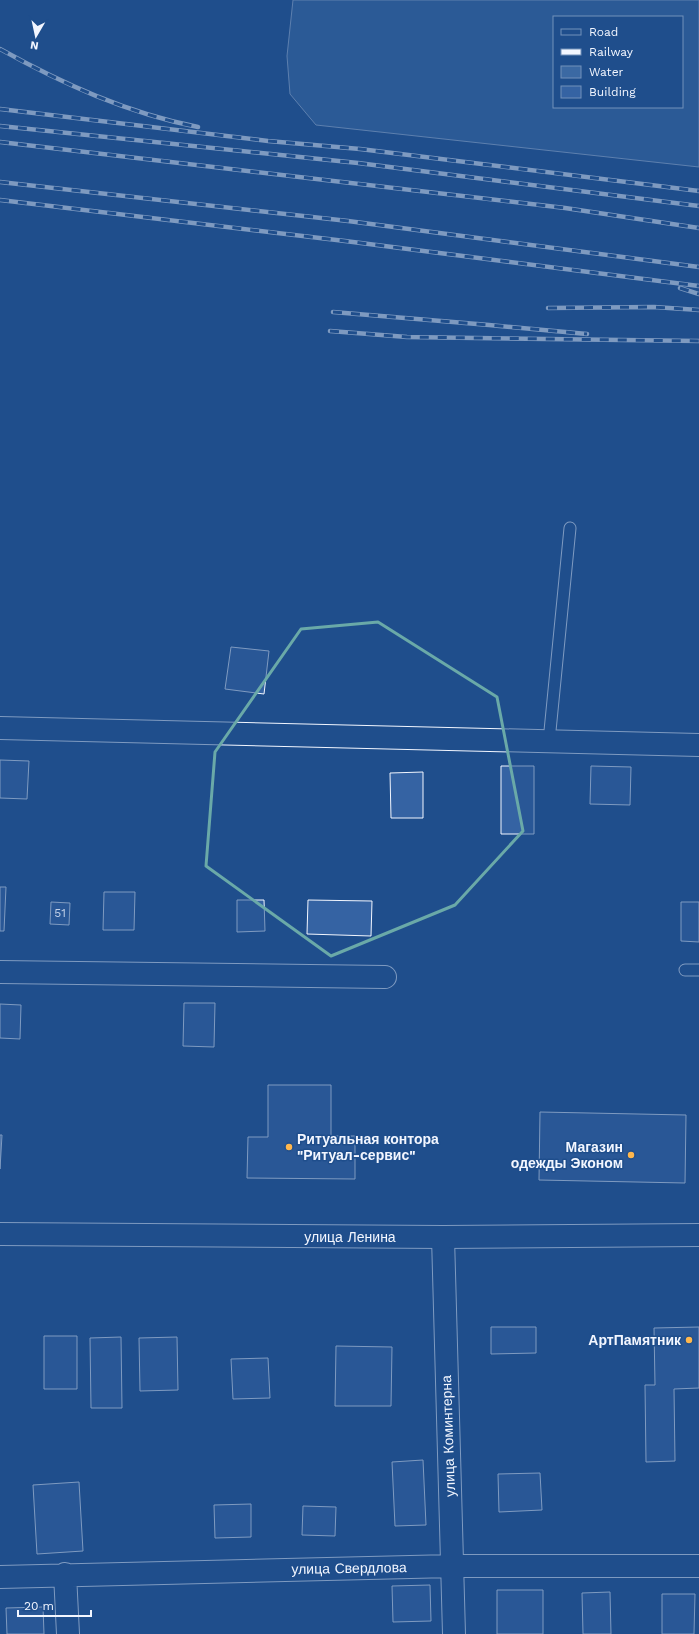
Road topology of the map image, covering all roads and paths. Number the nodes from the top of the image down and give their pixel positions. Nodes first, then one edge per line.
1 (570, 528) dead end
2 (0, 728) edge
3 (549, 741) junction
4 (699, 745) edge
5 (685, 970) dead end
6 (699, 970) edge
7 (0, 972) edge
8 (385, 977) dead end
9 (0, 1234) edge
10 (699, 1235) edge
11 (443, 1237) junction
12 (452, 1566) junction
13 (699, 1566) edge
14 (65, 1574) junction
15 (0, 1577) edge
16 (68, 1634) edge
17 (454, 1634) edge

1 - 3 lane
2 - 3 street
3 - 4 street
5 - 6 lane
7 - 8 street
9 - 11 street, улица Ленина
10 - 11 street, улица Ленина
11 - 12 street, улица Коминтерна
12 - 13 street, улица Свердлова
12 - 14 street, улица Свердлова
12 - 17 street, улица Коминтерна
14 - 15 street, улица Свердлова
14 - 16 street

